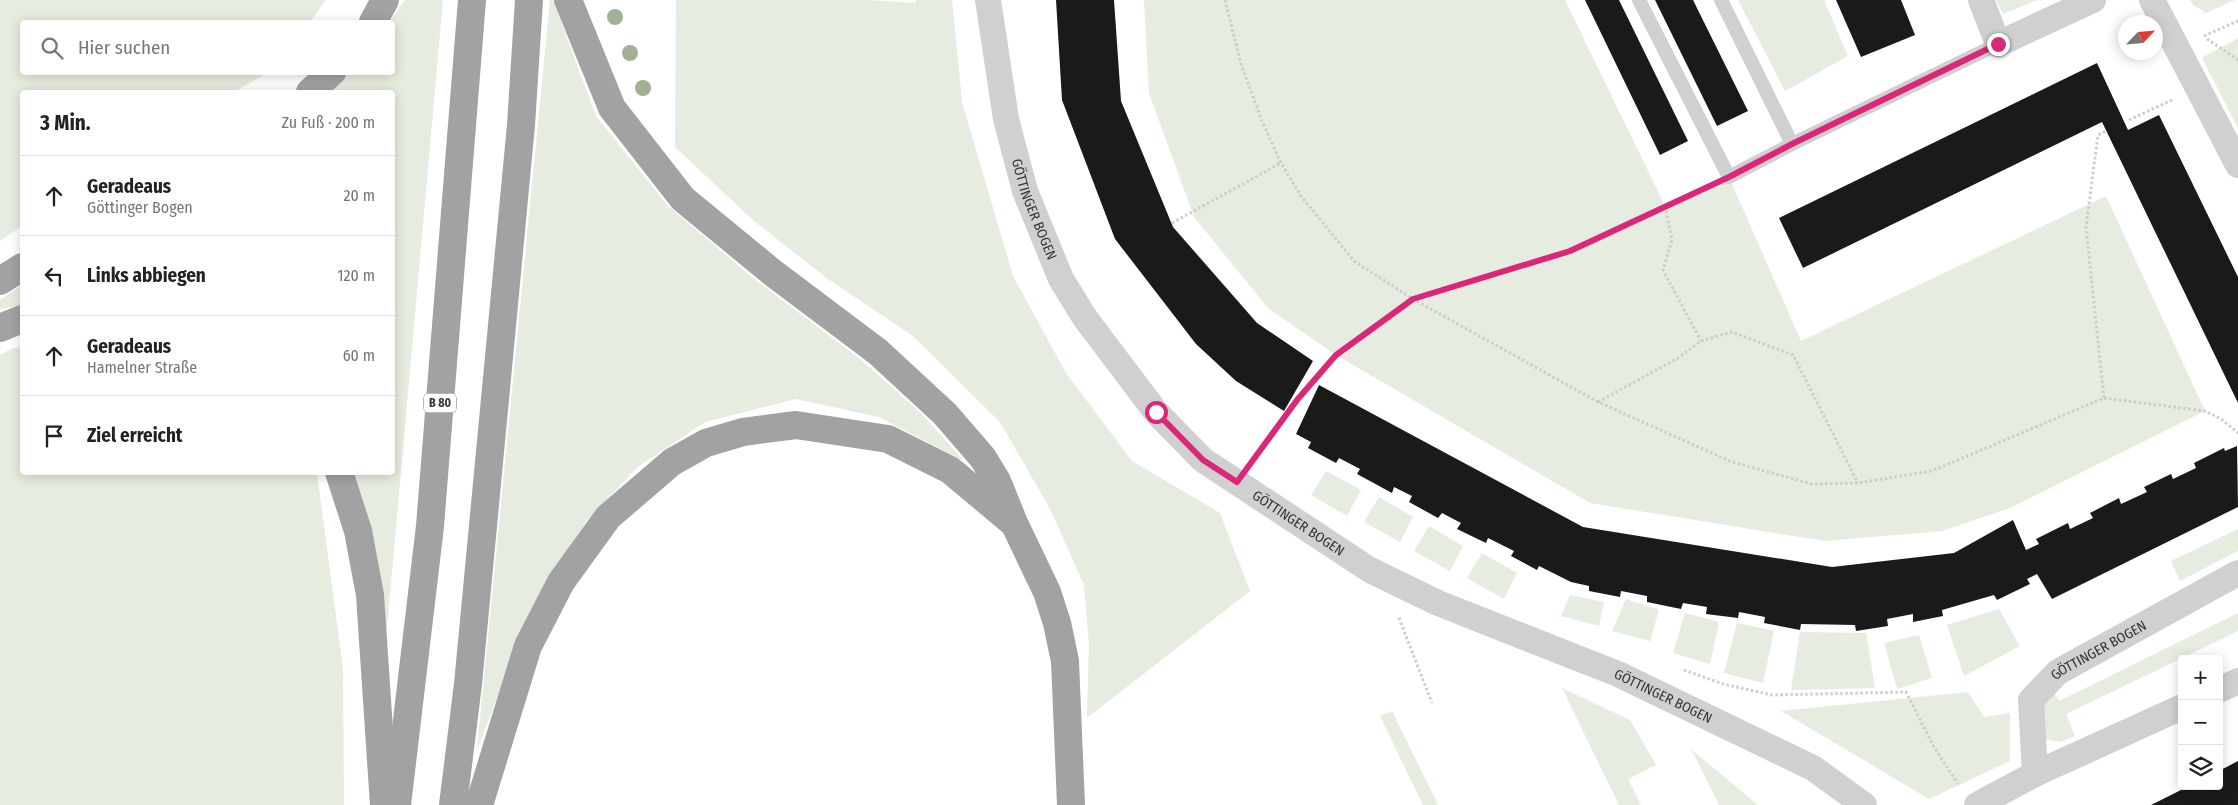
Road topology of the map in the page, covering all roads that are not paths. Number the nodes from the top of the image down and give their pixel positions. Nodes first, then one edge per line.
1 (385, 0) edge
2 (472, 0) edge
3 (529, 0) edge
4 (568, 0) edge
5 (988, 0) edge
6 (1639, 0) edge
7 (1722, 0) edge
8 (1981, 0) edge
9 (2093, 0) edge
10 (2152, 0) edge
11 (374, 20) edge
12 (1998, 44) junction
13 (329, 75) edge
14 (312, 90) edge
15 (1792, 144) junction
16 (2238, 165) edge
17 (20, 268) edge
18 (0, 281) edge
19 (20, 320) edge
20 (0, 328) edge
21 (340, 475) edge
22 (1014, 523) junction
23 (2238, 573) edge
24 (2238, 681) edge
25 (2223, 688) edge
26 (2178, 709) edge
27 (2035, 774) junction
28 (1969, 798) edge
29 (384, 805) edge
30 (397, 805) edge
31 (453, 805) edge
32 (479, 805) edge
33 (1071, 805) edge
34 (1864, 805) edge

1 - 11 highway
2 - 30 highway, B 80
3 - 31 highway
4 - 22 highway
5 - 34 street, GÖTTINGER BOGEN
6 - 15 lane
7 - 15 lane
8 - 12 street
9 - 12 street
10 - 16 street
12 - 15 lane
13 - 14 highway
17 - 18 highway
19 - 20 highway
21 - 29 highway
22 - 32 highway
22 - 33 highway
23 - 27 street, GÖTTINGER BOGEN
24 - 25 street
26 - 27 street
27 - 28 street

